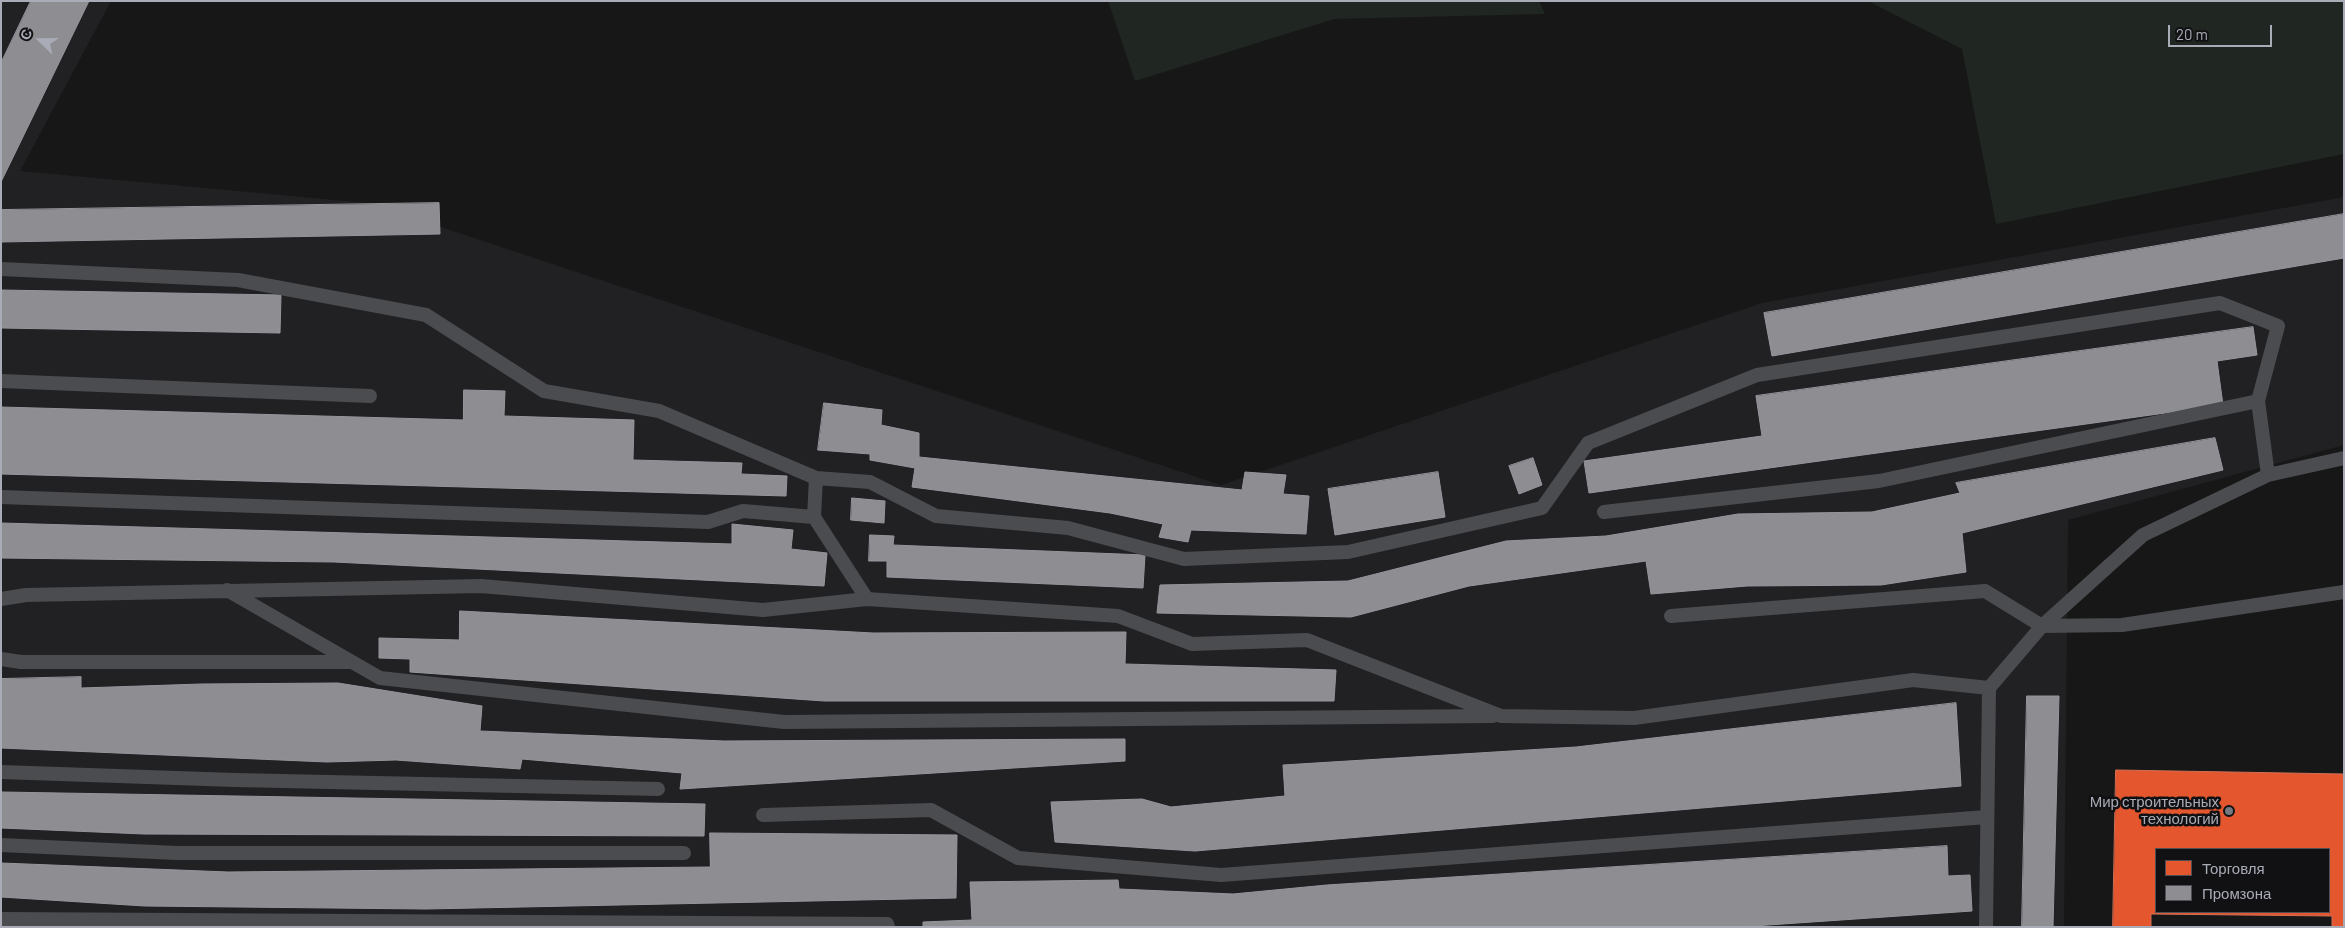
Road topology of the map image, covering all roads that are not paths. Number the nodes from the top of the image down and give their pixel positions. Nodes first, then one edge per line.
1 (1, 269) edge
2 (1, 382) edge
3 (370, 396) dead end
4 (2258, 401) junction
5 (2344, 458) edge
6 (2268, 474) junction
7 (816, 478) junction
8 (1, 498) edge
9 (1604, 512) dead end
10 (814, 517) junction
11 (227, 590) junction
12 (2344, 592) edge
13 (1, 599) edge
14 (867, 599) junction
15 (1671, 616) dead end
16 (2042, 626) junction
17 (1, 659) edge
18 (353, 662) junction
19 (1989, 688) junction
20 (1501, 716) junction
21 (1, 772) edge
22 (658, 789) dead end
23 (763, 815) dead end
24 (1987, 817) junction
25 (1, 845) edge
26 (684, 853) dead end
27 (1, 919) edge
28 (888, 927) edge
29 (1986, 927) edge

1 - 7 lane
2 - 3 lane
4 - 6 lane
4 - 7 lane
4 - 9 lane
5 - 6 lane
6 - 16 lane
7 - 10 lane
8 - 10 lane
10 - 14 lane
11 - 13 lane
11 - 14 lane
11 - 18 lane
12 - 16 lane
14 - 20 lane
15 - 16 lane
16 - 19 lane
17 - 18 lane
18 - 20 lane
19 - 20 lane
19 - 24 lane
21 - 22 lane
23 - 24 lane
24 - 29 lane
25 - 26 lane
27 - 28 lane

